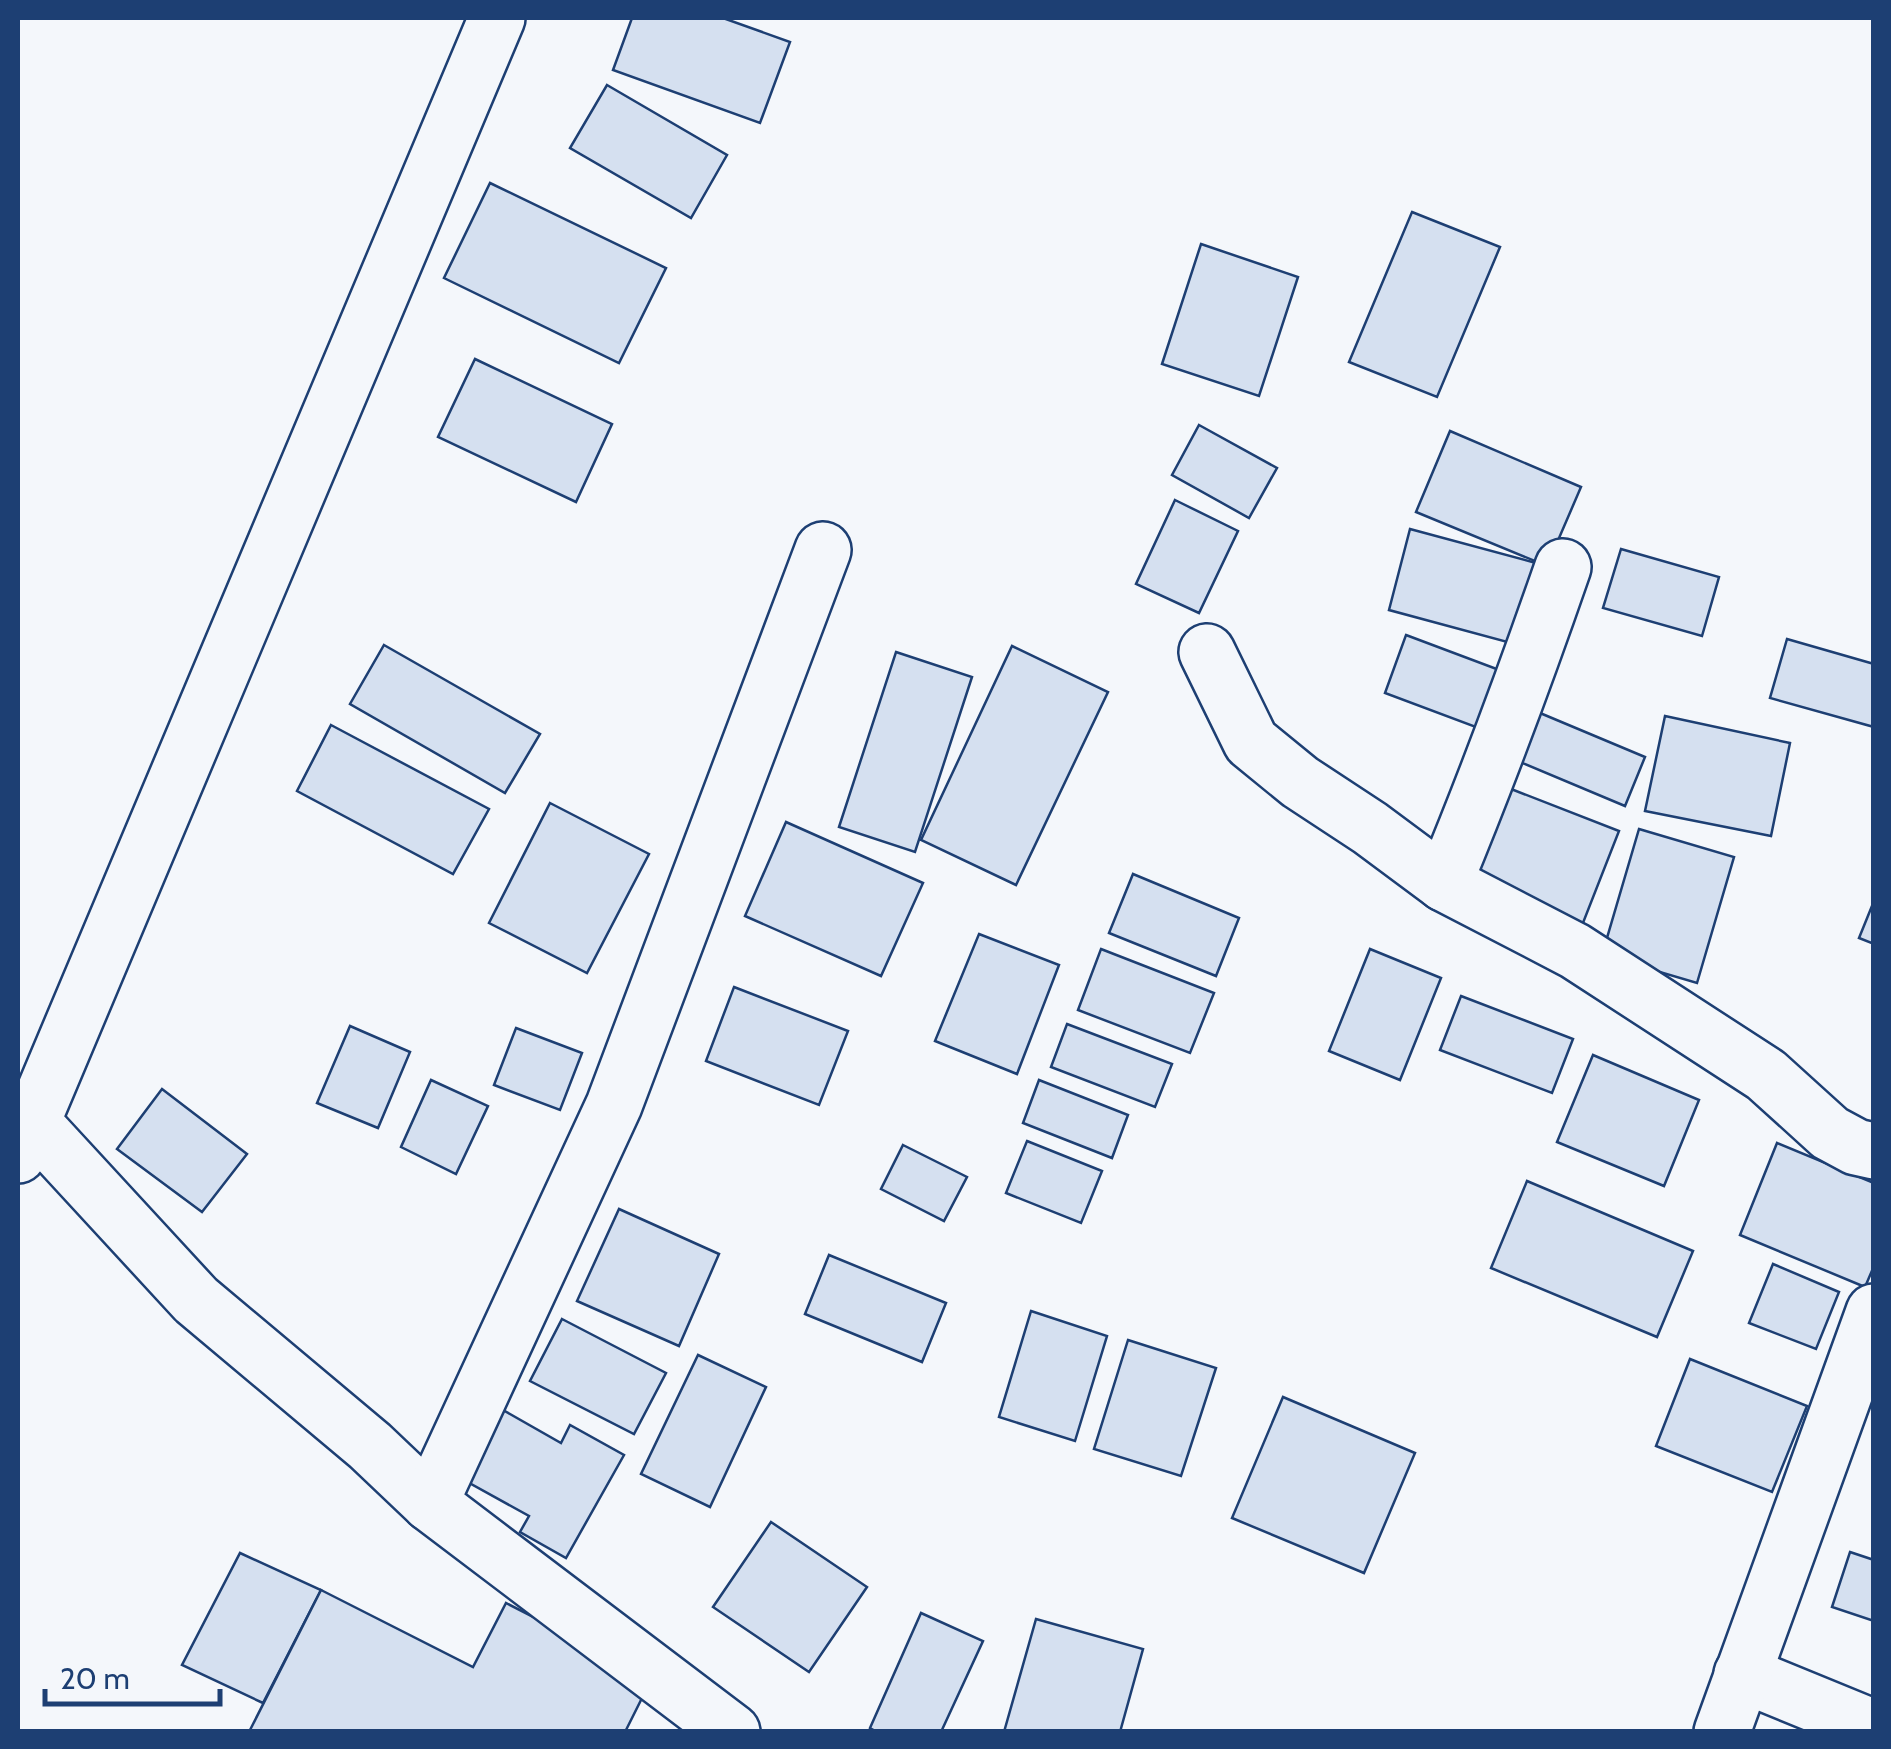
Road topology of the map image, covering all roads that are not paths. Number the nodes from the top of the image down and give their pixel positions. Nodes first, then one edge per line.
1 (498, 18) edge
2 (823, 550) dead end
3 (1562, 567) dead end
4 (1207, 652) dead end
5 (1444, 882) junction
6 (22, 1129) edge
7 (1874, 1152) edge
8 (1874, 1312) edge
9 (430, 1503) junction
10 (1742, 1674) junction
11 (1874, 1728) edge
12 (732, 1732) edge
13 (1722, 1732) edge

1 - 6 street
2 - 9 street
3 - 5 street
4 - 5 street
5 - 7 street
6 - 9 street
8 - 10 street
9 - 12 street
10 - 11 street
10 - 13 street

